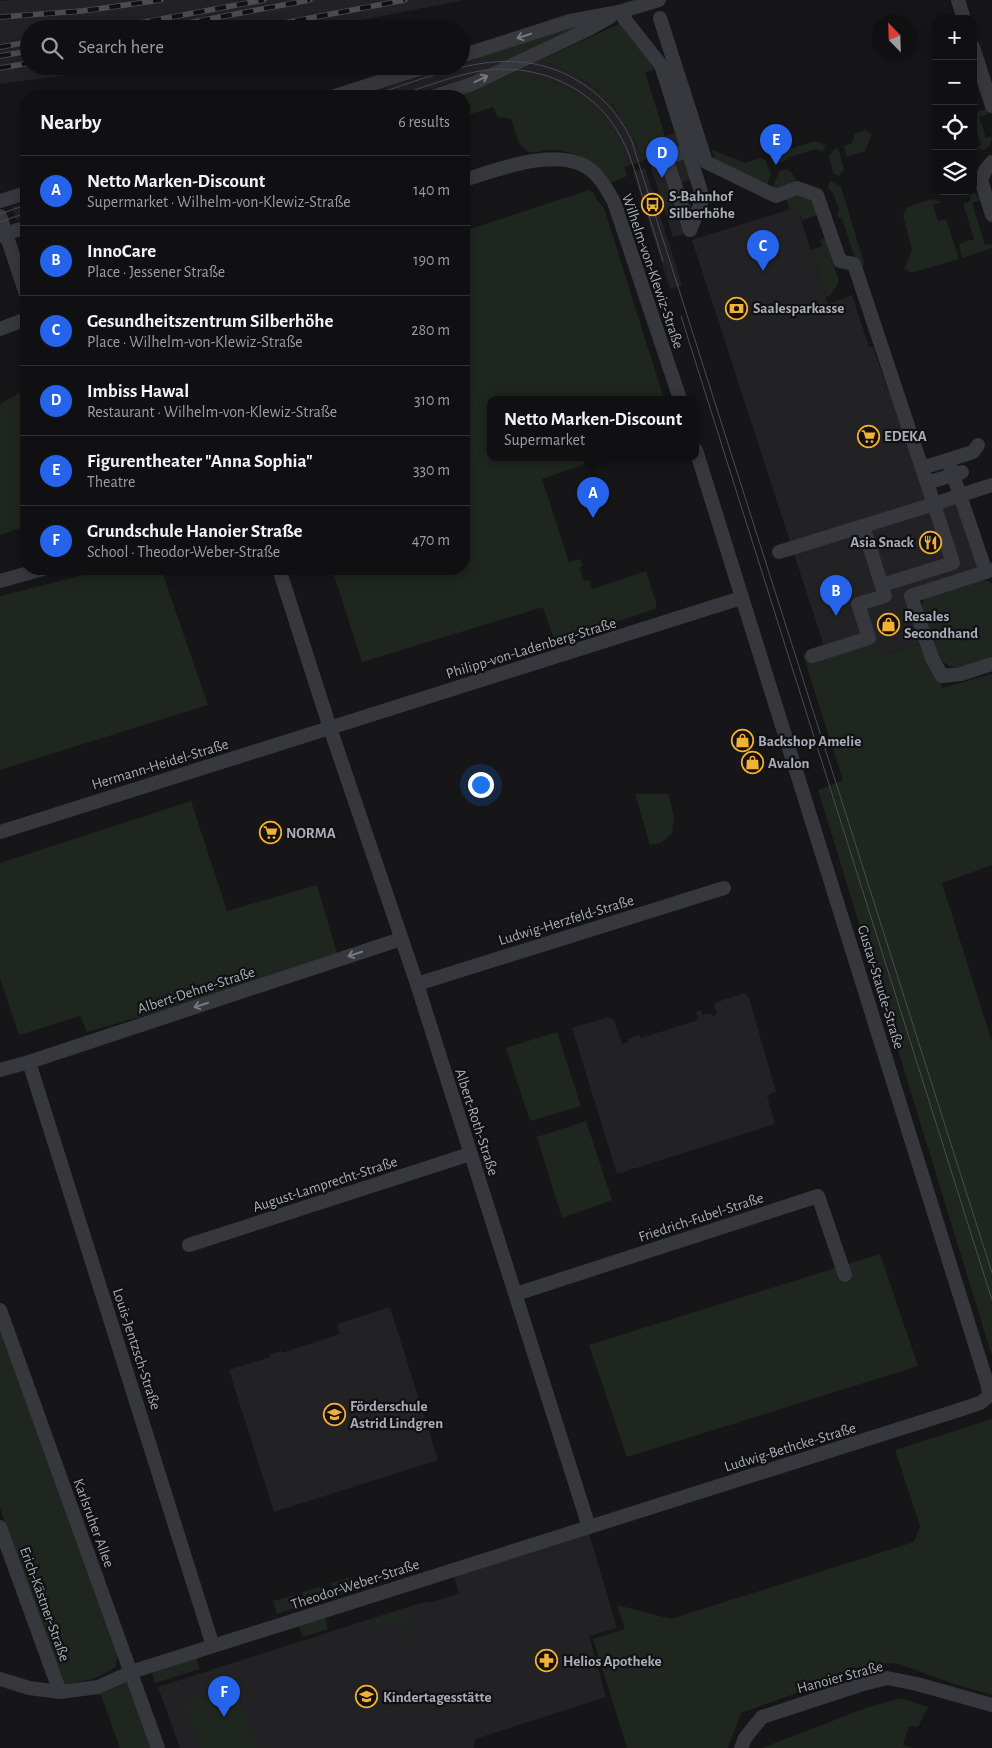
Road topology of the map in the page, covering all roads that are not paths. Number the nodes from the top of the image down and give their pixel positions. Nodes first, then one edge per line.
1 (659, 0) edge
2 (958, 0) edge
3 (619, 12) junction
4 (963, 15) edge
5 (660, 18) dead end
6 (470, 53) edge
7 (977, 59) edge
8 (400, 75) edge
9 (354, 90) edge
10 (454, 90) edge
11 (992, 106) edge
12 (695, 149) junction
13 (992, 162) edge
14 (470, 178) edge
15 (20, 195) edge
16 (0, 201) edge
17 (992, 215) edge
18 (0, 216) edge
19 (20, 229) edge
20 (3, 235) edge
21 (20, 279) edge
22 (20, 322) edge
23 (0, 330) edge
24 (679, 396) edge
25 (978, 445) dead end
26 (699, 460) edge
27 (948, 460) junction
28 (922, 468) junction
29 (958, 474) junction
30 (927, 483) junction
31 (992, 485) edge
32 (961, 495) junction
33 (934, 504) junction
34 (863, 526) junction
35 (779, 552) dead end
36 (989, 571) edge
37 (22, 575) edge
38 (281, 575) edge
39 (0, 581) edge
40 (882, 585) junction
41 (742, 598) junction
42 (812, 656) dead end
43 (992, 664) edge
44 (330, 728) junction
45 (0, 832) edge
46 (724, 888) dead end
47 (401, 939) junction
48 (417, 984) junction
49 (29, 1062) junction
50 (0, 1070) edge
51 (470, 1154) junction
52 (189, 1245) dead end
53 (845, 1275) dead end
54 (516, 1294) junction
55 (0, 1310) edge
56 (988, 1386) joint
57 (0, 1527) edge
58 (589, 1527) junction
59 (214, 1646) junction
60 (131, 1672) junction
61 (0, 1679) edge
62 (60, 1692) junction
63 (992, 1705) edge
64 (158, 1748) edge
65 (741, 1748) edge

1 - 3 street
2 - 4 street
3 -> 6 street
10 -> 3 street
3 - 12 street
5 - 12 street
7 - 11 street
8 - 9 street
12 - 12 street
12 - 28 street
13 - 17 street
14 - 24 street, Wilhelm-von-Klewiz-Straße
15 - 16 street
18 - 20 street
19 - 20 street
20 - 21 street
22 - 23 street
25 - 27 street
26 - 41 street
27 - 28 street
27 - 29 street
28 - 30 street
29 - 30 street
29 - 32 street
30 - 33 street
31 - 32 street
32 - 33 street
32 - 36 street
33 - 34 street
33 - 40 street
34 - 35 street
34 - 40 street
36 - 43 street
37 - 39 street
38 - 44 street, Albert-Roth-Straße
40 - 42 street
41 - 44 street, Philipp-von-Ladenberg-Straße
41 - 56 street, Gustav-Staude-Straße
44 - 45 street, Hermann-Heidel-Straße
44 - 47 street, Albert-Roth-Straße
46 - 48 street, Ludwig-Herzfeld-Straße
47 - 48 street, Albert-Roth-Straße
47 -> 49 street, Albert-Dehne-Straße
48 - 51 street, Albert-Roth-Straße
49 - 50 street, Albert-Dehne-Straße
49 - 59 street, Louis-Jentzsch-Straße
51 - 52 street, August-Lamprecht-Straße
51 - 54 street, Albert-Roth-Straße
53 - 54 street, Friedrich-Fubel-Straße
54 - 58 street, Albert-Roth-Straße
55 - 60 street, Karlsruher Allee
56 - 58 street, Ludwig-Bethcke-Straße
57 - 62 street, Erich-Kästner-Straße
58 - 59 street, Theodor-Weber-Straße
59 - 60 street, Theodor-Weber-Straße
60 - 62 street
60 - 64 street, Karlsruher Allee
61 - 62 street
63 - 65 street, Hanoier Straße

